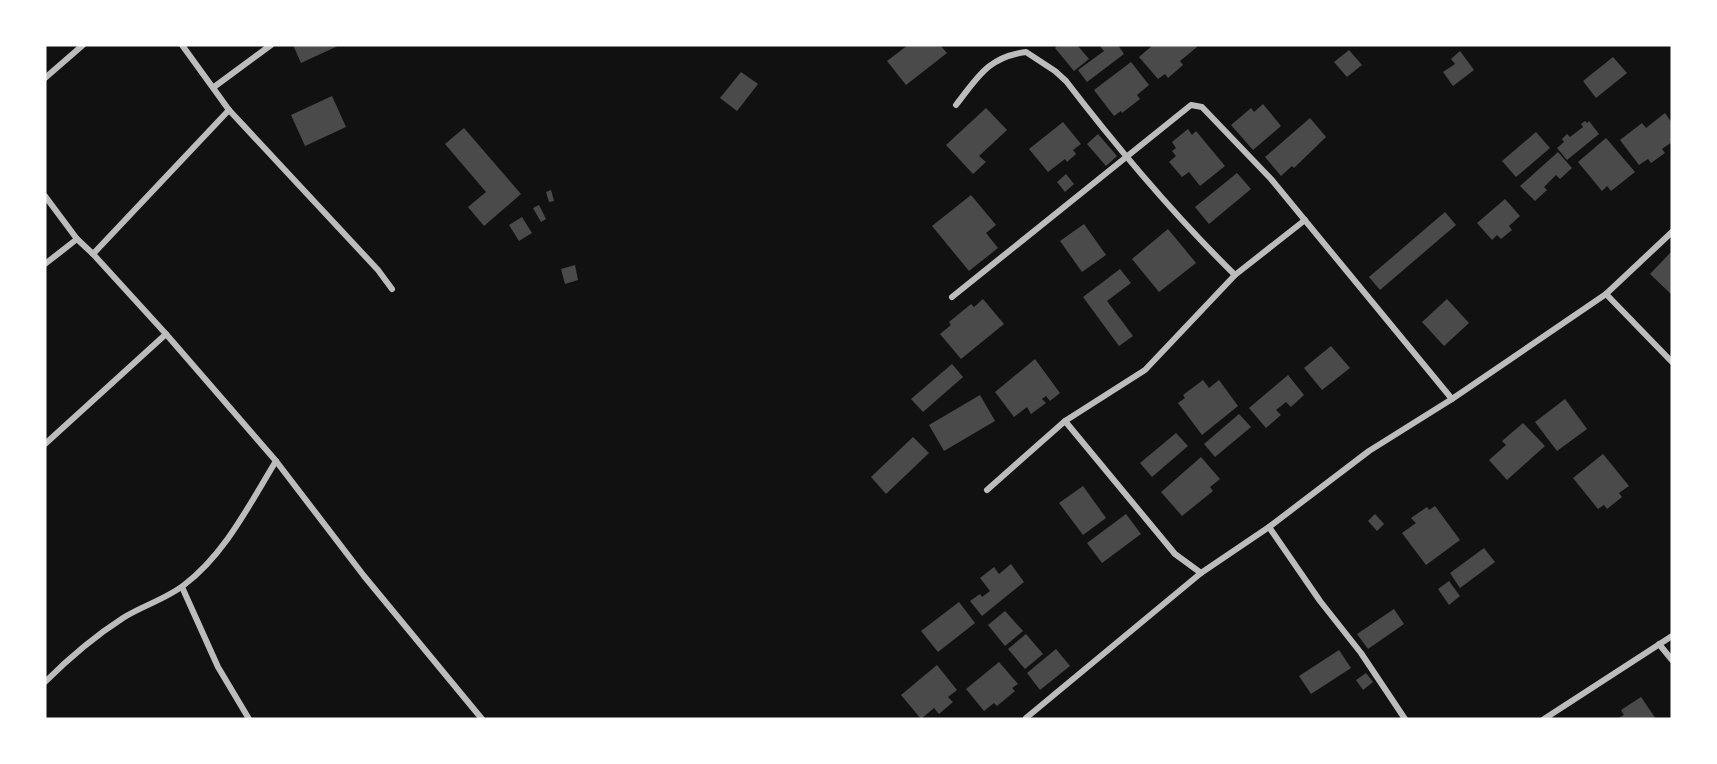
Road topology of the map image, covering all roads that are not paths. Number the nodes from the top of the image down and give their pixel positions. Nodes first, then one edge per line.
1 (83, 45) edge
2 (182, 45) edge
3 (271, 45) edge
4 (45, 78) edge
5 (214, 87) junction
6 (956, 105) dead end
7 (229, 110) junction
8 (1125, 157) junction
9 (45, 196) edge
10 (1305, 220) junction
11 (1672, 232) edge
12 (77, 239) junction
13 (93, 254) junction
14 (45, 264) edge
15 (1235, 275) junction
16 (392, 289) dead end
17 (1606, 294) junction
18 (952, 297) dead end
19 (165, 334) junction
20 (1672, 362) edge
21 (1452, 399) junction
22 (1065, 421) junction
23 (45, 444) edge
24 (276, 461) junction
25 (987, 490) dead end
26 (1269, 527) junction
27 (1201, 573) junction
28 (182, 587) junction
29 (1672, 636) edge
30 (1659, 644) junction
31 (1672, 660) edge
32 (45, 682) edge
33 (1026, 718) edge
34 (249, 719) edge
35 (483, 719) edge
36 (1405, 719) edge
37 (1544, 719) edge

1 - 4 street
2 - 5 street
3 - 5 street
5 - 7 street
6 - 8 street
7 - 13 street
7 - 16 street
8 - 10 street
8 - 15 street
8 - 18 street
9 - 12 street
10 - 15 street
10 - 21 street
11 - 17 street
12 - 13 street
12 - 14 street
13 - 19 street
15 - 22 street
17 - 20 street
17 - 21 street
19 - 23 street
19 - 24 street
21 - 26 street
22 - 25 street
22 - 27 street
24 - 28 street
24 - 35 street
26 - 27 street
26 - 36 street
27 - 33 street
28 - 32 street
28 - 34 street
29 - 30 street
30 - 31 street
30 - 37 street

